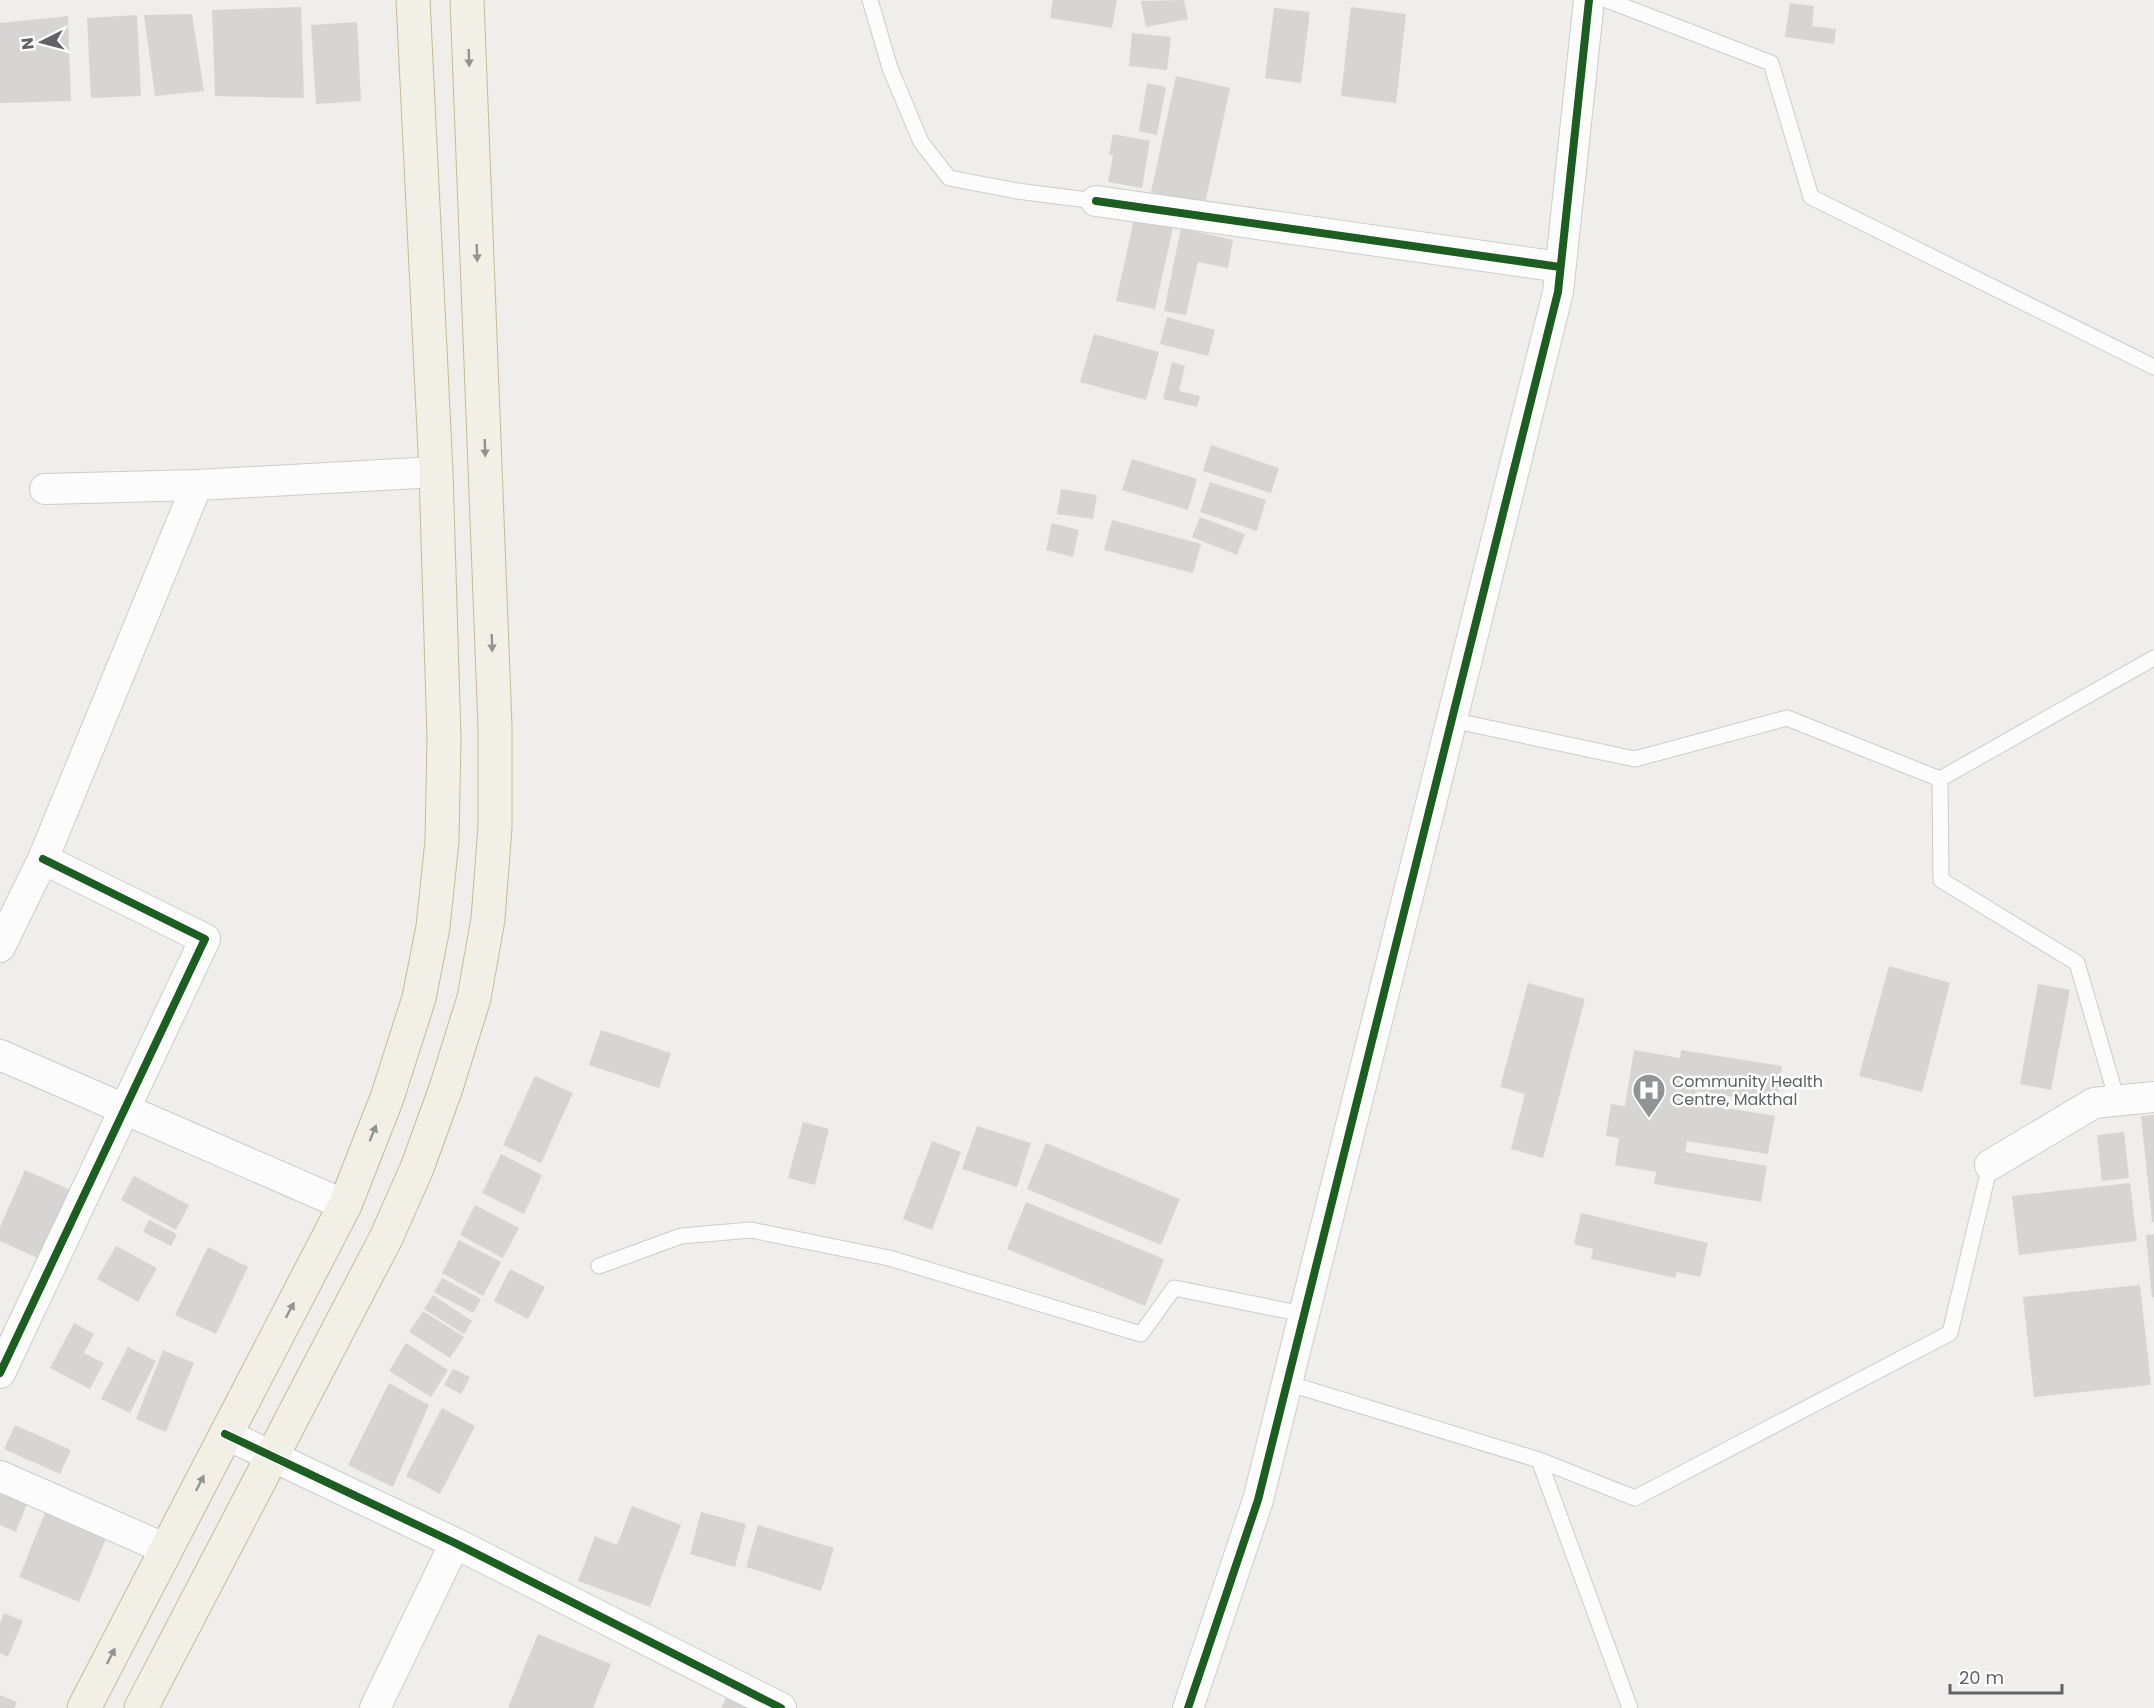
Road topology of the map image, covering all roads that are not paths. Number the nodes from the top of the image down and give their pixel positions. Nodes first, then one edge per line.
1 (413, 0) edge
2 (467, 0) edge
3 (870, 0) edge
4 (1589, 0) edge
5 (1607, 0) edge
6 (1096, 201) joint
7 (1560, 267) junction
8 (2154, 367) edge
9 (436, 472) junction
10 (197, 485) junction
11 (45, 489) dead end
12 (2154, 658) edge
13 (1451, 720) junction
14 (1940, 779) junction
15 (42, 859) junction
16 (0, 947) edge
17 (0, 1055) edge
18 (2154, 1097) edge
19 (2117, 1100) junction
20 (124, 1110) junction
21 (1990, 1165) joint
22 (345, 1205) junction
23 (599, 1266) dead end
24 (1303, 1314) junction
25 (0, 1373) edge
26 (1287, 1383) junction
27 (225, 1434) junction
28 (271, 1456) junction
29 (1539, 1460) junction
30 (0, 1476) edge
31 (455, 1543) junction
32 (166, 1549) junction
33 (84, 1708) edge
34 (141, 1708) edge
35 (375, 1708) edge
36 (781, 1708) edge
37 (1188, 1708) edge
38 (1630, 1708) edge

1 - 9 highway
2 -> 28 highway
3 - 6 lane
4 - 7 street
5 - 8 lane
6 - 7 street
7 - 13 street
9 - 10 street
22 -> 9 highway
10 - 11 street
10 - 15 street
12 - 14 lane
13 - 14 lane
13 - 24 street
14 - 19 lane
15 - 16 street
15 - 20 street
17 - 20 street
18 - 19 street
19 - 21 street
20 - 22 street
20 - 25 street
21 - 29 lane
27 -> 22 highway
23 - 24 lane
24 - 26 street
26 - 29 lane
26 - 37 street
27 - 28 street
32 -> 27 highway
28 - 31 street
28 - 34 highway
29 - 38 lane
30 - 32 street
31 - 35 street
31 - 36 street
33 -> 32 highway

